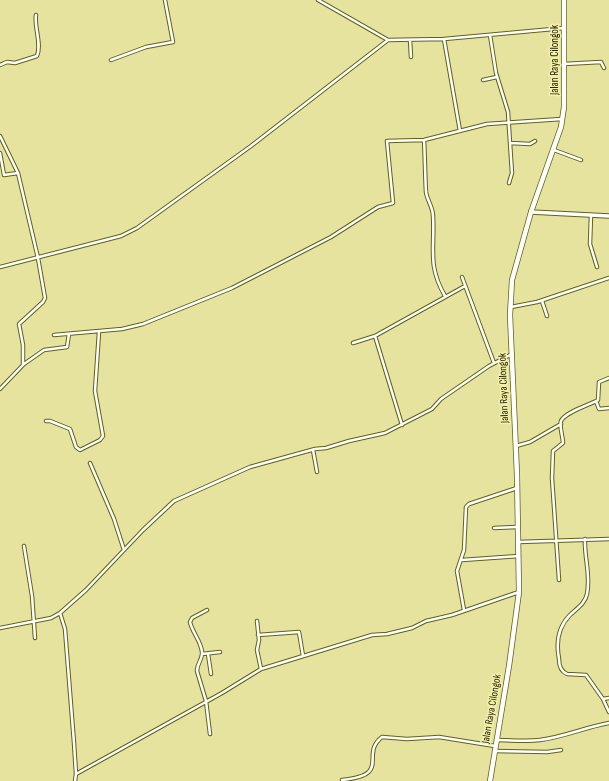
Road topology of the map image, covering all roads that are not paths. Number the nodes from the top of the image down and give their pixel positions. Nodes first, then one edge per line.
1 (164, 0) edge
2 (318, 0) edge
3 (564, 0) edge
4 (36, 15) dead end
5 (564, 28) junction
6 (490, 35) junction
7 (388, 40) junction
8 (410, 40) junction
9 (444, 40) junction
10 (411, 57) dead end
11 (111, 60) dead end
12 (564, 64) junction
13 (0, 65) edge
14 (604, 68) dead end
15 (497, 77) junction
16 (483, 80) dead end
17 (563, 119) junction
18 (509, 122) junction
19 (460, 131) junction
20 (0, 136) edge
21 (424, 140) junction
22 (535, 141) dead end
23 (510, 143) junction
24 (554, 150) junction
25 (0, 153) edge
26 (581, 160) dead end
27 (18, 173) junction
28 (509, 183) dead end
29 (531, 212) junction
30 (590, 216) junction
31 (609, 216) edge
32 (38, 258) junction
33 (0, 267) edge
34 (597, 267) dead end
35 (462, 277) dead end
36 (609, 278) edge
37 (465, 286) junction
38 (445, 296) junction
39 (542, 300) junction
40 (511, 307) junction
41 (547, 316) dead end
42 (99, 332) junction
43 (69, 334) junction
44 (54, 335) dead end
45 (375, 336) junction
46 (353, 343) dead end
47 (512, 354) junction
48 (494, 363) junction
49 (23, 365) junction
50 (609, 378) edge
51 (0, 389) edge
52 (596, 401) junction
53 (609, 408) edge
54 (46, 421) dead end
55 (561, 424) junction
56 (402, 425) junction
57 (516, 446) junction
58 (313, 450) junction
59 (90, 463) dead end
60 (316, 472) dead end
61 (517, 488) junction
62 (518, 527) junction
63 (494, 528) dead end
64 (555, 539) junction
65 (585, 539) junction
66 (609, 539) edge
67 (519, 542) junction
68 (24, 546) dead end
69 (124, 550) junction
70 (519, 556) junction
71 (462, 560) junction
72 (558, 580) dead end
73 (519, 592) junction
74 (207, 610) dead end
75 (464, 610) junction
76 (60, 613) junction
77 (33, 621) junction
78 (257, 621) dead end
79 (0, 628) edge
80 (258, 634) junction
81 (35, 638) dead end
82 (220, 652) dead end
83 (202, 654) junction
84 (208, 654) junction
85 (303, 656) junction
86 (261, 669) junction
87 (211, 674) dead end
88 (609, 698) edge
89 (603, 699) junction
90 (206, 701) junction
91 (609, 712) edge
92 (609, 723) edge
93 (210, 734) dead end
94 (496, 740) junction
95 (494, 748) junction
96 (561, 750) dead end
97 (76, 774) junction
98 (342, 780) edge
99 (75, 781) edge
100 (490, 781) edge

1 - 11 street
2 - 7 street
3 - 5 highway, Jalan Raya Cilongok
4 - 13 street
5 - 6 street
5 - 12 highway, Jalan Raya Cilongok
6 - 9 street
6 - 15 street
7 - 8 street
7 - 32 street
8 - 9 street
8 - 10 street
9 - 19 street
12 - 14 street
12 - 17 highway, Jalan Raya Cilongok
15 - 16 street
15 - 18 street
17 - 18 street
17 - 24 highway, Jalan Raya Cilongok
18 - 19 street
18 - 23 street
19 - 21 street
20 - 27 street
21 - 38 street
21 - 42 street
22 - 23 street
23 - 28 street
24 - 26 street
24 - 29 highway, Jalan Raya Cilongok
25 - 27 street
27 - 32 street
29 - 30 street
29 - 40 highway, Jalan Raya Cilongok
30 - 31 street
30 - 34 street
32 - 33 street
32 - 49 street
35 - 37 street
36 - 39 street
37 - 38 street
37 - 48 street
38 - 45 street
39 - 40 street
39 - 41 street
40 - 47 highway, Jalan Raya Cilongok
42 - 43 street
42 - 54 street
43 - 44 street
43 - 49 street
45 - 46 street
45 - 56 street
47 - 48 street
47 - 57 highway, Jalan Raya Cilongok
48 - 56 street
49 - 51 street
50 - 52 street
52 - 53 street
52 - 55 street
55 - 57 street
55 - 64 street
56 - 58 street
57 - 61 highway, Jalan Raya Cilongok
58 - 60 street
58 - 69 street
59 - 69 street
61 - 62 highway, Jalan Raya Cilongok
61 - 71 street
62 - 63 street
62 - 67 highway, Jalan Raya Cilongok
64 - 65 street
64 - 67 street
64 - 72 street
65 - 66 street
65 - 89 street
67 - 70 highway, Jalan Raya Cilongok
68 - 77 street
69 - 76 street
70 - 71 street
70 - 73 highway, Jalan Raya Cilongok
71 - 75 street
73 - 75 street
73 - 94 highway, Jalan Raya Cilongok
74 - 83 street
75 - 85 street
76 - 77 street
76 - 97 street
77 - 79 street
77 - 81 street
78 - 80 street
80 - 85 street
80 - 86 street
82 - 84 street
83 - 84 street
83 - 90 street
84 - 87 street
85 - 86 street
86 - 90 street
88 - 89 street
89 - 91 street
90 - 93 street
90 - 97 street
92 - 94 street
94 - 95 highway, Jalan Raya Cilongok
95 - 96 street
95 - 98 street
95 - 100 highway, Jalan Raya Cilongok
97 - 99 street

